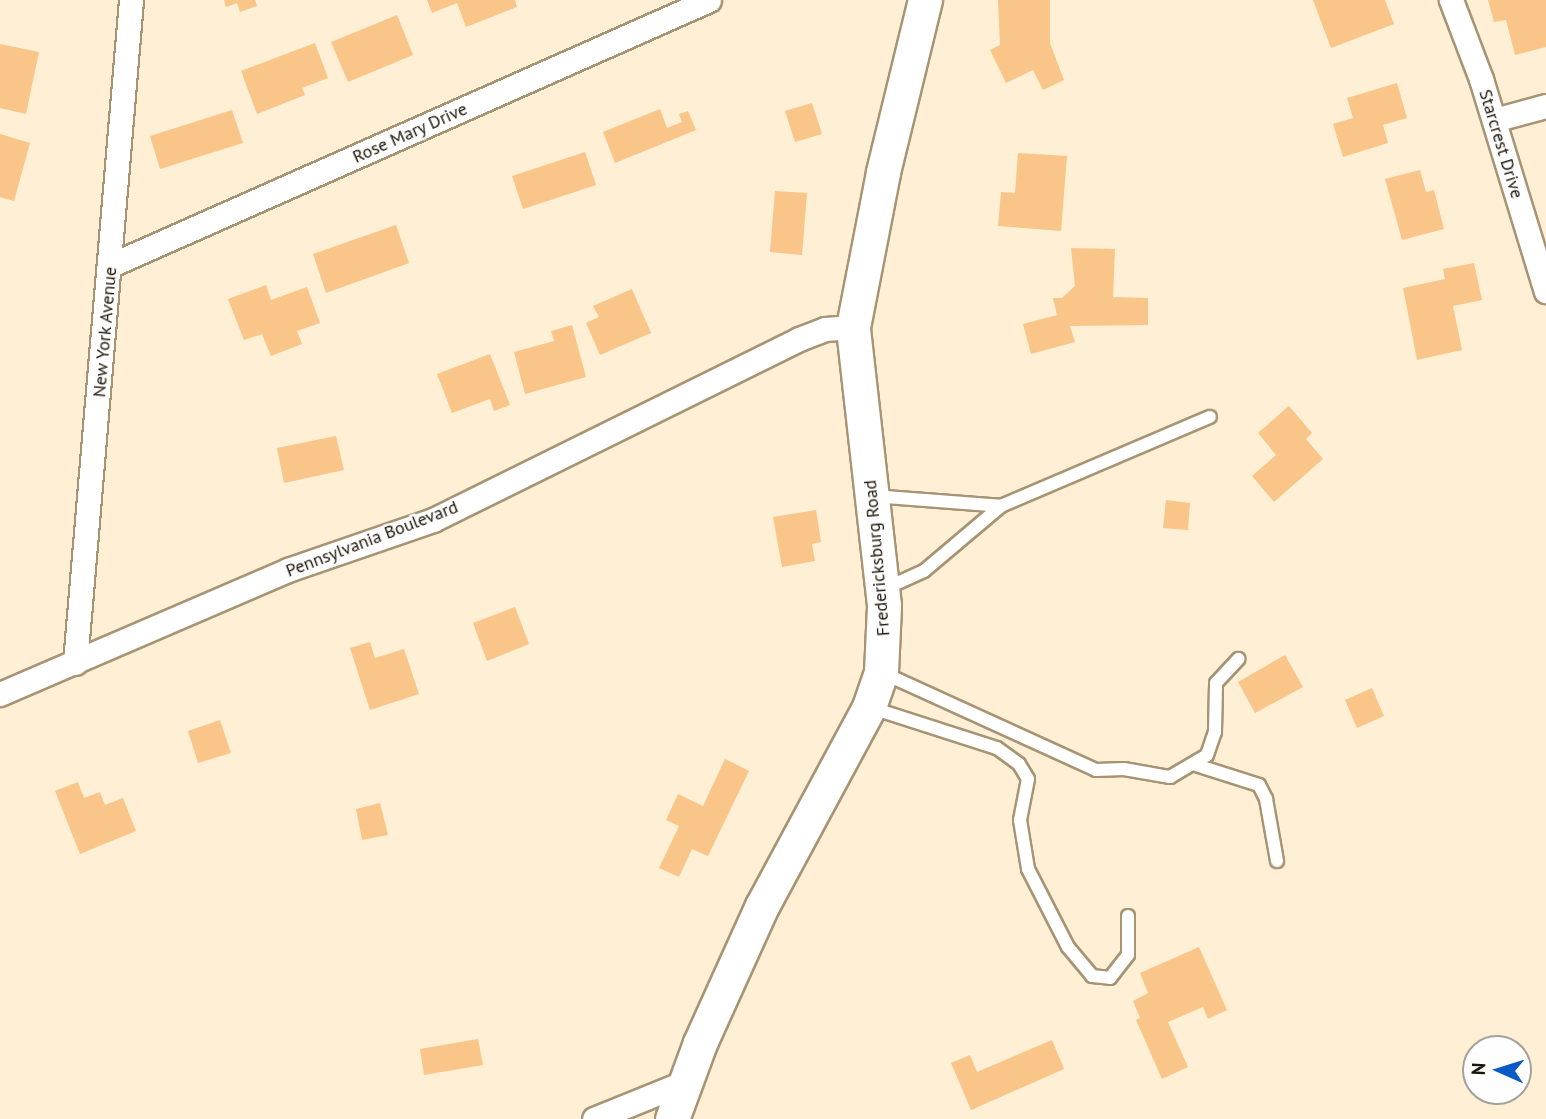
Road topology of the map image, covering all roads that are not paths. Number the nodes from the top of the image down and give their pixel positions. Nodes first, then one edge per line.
1 (131, 0) edge
2 (709, 0) edge
3 (925, 0) edge
4 (1451, 0) edge
5 (1546, 106) edge
6 (1494, 120) junction
7 (111, 265) junction
8 (1546, 290) edge
9 (853, 327) junction
10 (1210, 417) dead end
11 (872, 496) junction
12 (1001, 506) junction
13 (882, 590) junction
14 (1238, 659) dead end
15 (75, 663) junction
16 (881, 672) junction
17 (0, 694) edge
18 (869, 707) junction
19 (1196, 765) junction
20 (1277, 861) dead end
21 (1128, 916) dead end
22 (685, 1082) junction
23 (594, 1119) edge
24 (673, 1119) edge

1 - 7 street, New York Avenue
2 - 7 street, Rose Mary Drive
3 - 9 street, Fredericksburg Road
4 - 6 street, Starcrest Drive
5 - 6 street
6 - 8 street, Starcrest Drive
7 - 15 street, New York Avenue
9 - 11 street, Fredericksburg Road
9 - 15 street, Pennsylvania Boulevard
10 - 12 lane
11 - 12 lane
11 - 13 street, Fredericksburg Road
12 - 13 lane
13 - 16 street, Fredericksburg Road
14 - 19 lane
15 - 17 street, Pennsylvania Boulevard
16 - 18 street, Fredericksburg Road
16 - 19 lane
18 - 21 lane
18 - 22 street, Fredericksburg Road
19 - 20 lane
22 - 23 street
22 - 24 street, Fredericksburg Road

